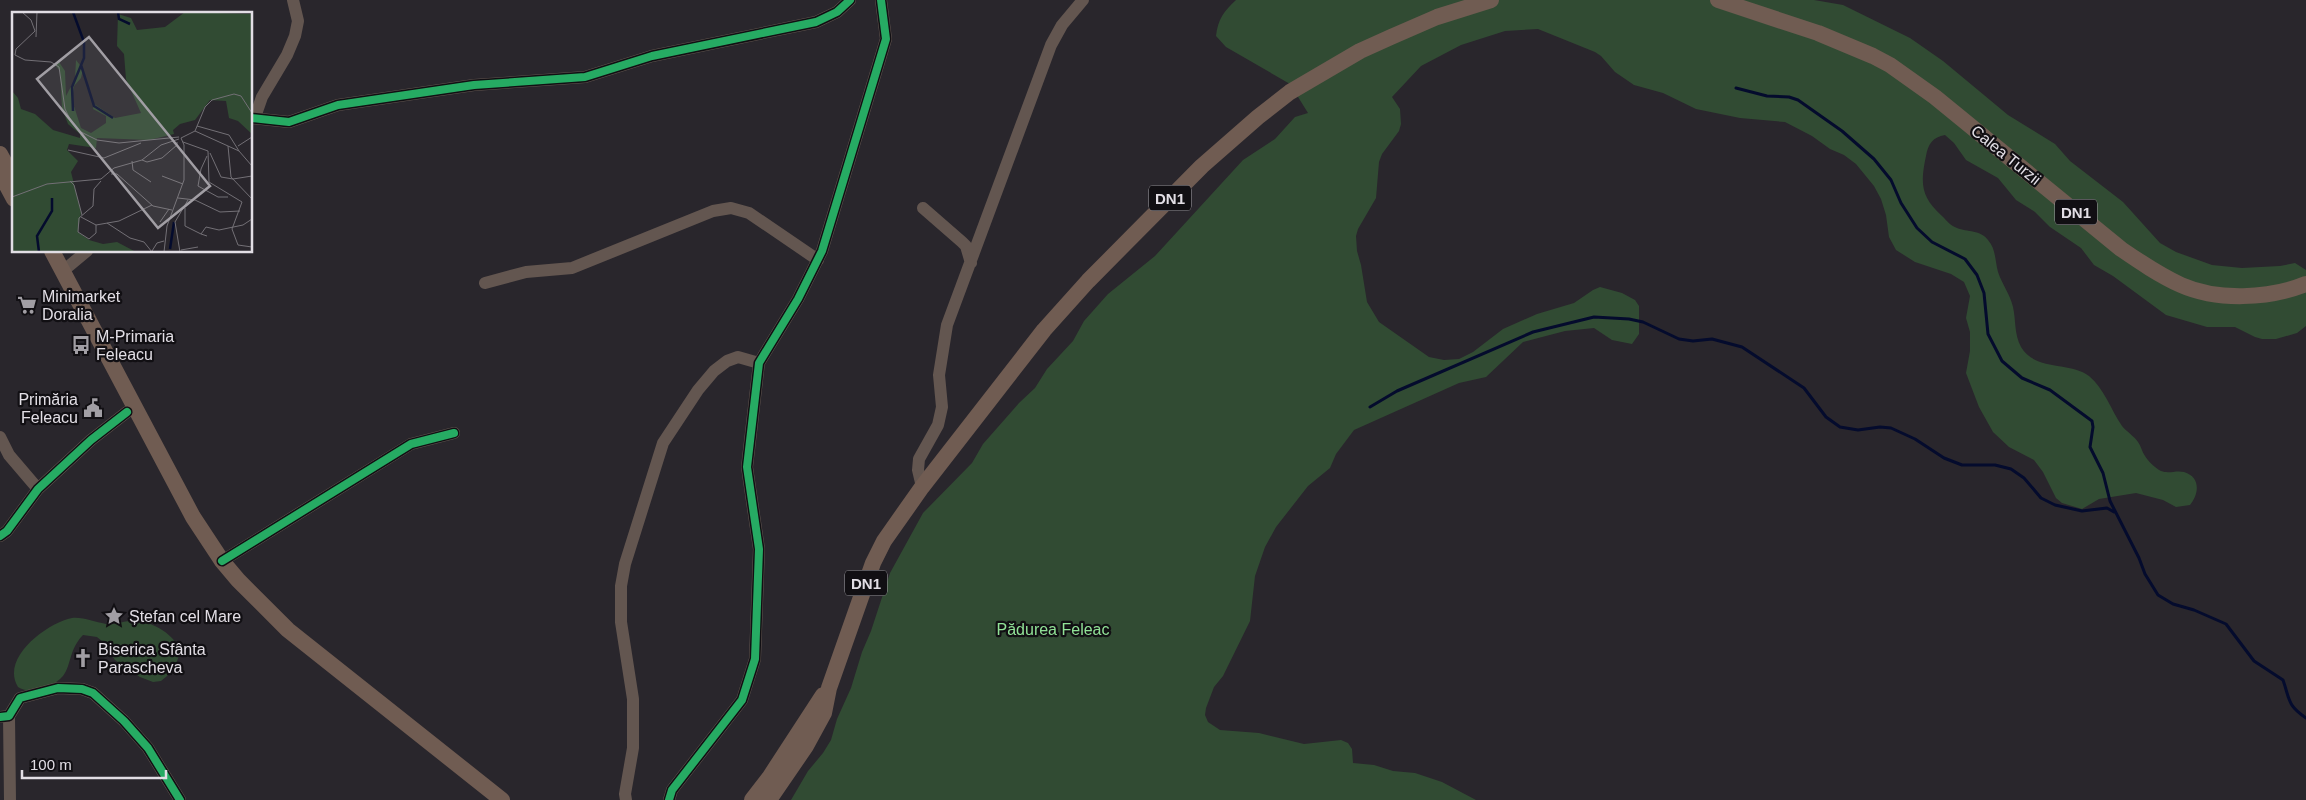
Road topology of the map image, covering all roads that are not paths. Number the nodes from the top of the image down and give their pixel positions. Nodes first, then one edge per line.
1 (293, 0) edge
2 (850, 0) edge
3 (881, 0) edge
4 (1083, 0) edge
5 (1490, 0) edge
6 (1718, 0) edge
7 (253, 118) edge
8 (0, 154) edge
9 (0, 173) edge
10 (12, 176) edge
11 (12, 195) edge
12 (923, 208) dead end
13 (43, 252) edge
14 (53, 252) edge
15 (86, 252) edge
16 (818, 260) junction
17 (971, 263) junction
18 (63, 271) junction
19 (485, 283) dead end
20 (2306, 284) edge
21 (759, 363) junction
22 (127, 412) junction
23 (454, 433) dead end
24 (0, 437) edge
25 (922, 487) junction
26 (38, 489) junction
27 (0, 536) edge
28 (222, 561) junction
29 (829, 688) junction
30 (5, 716) edge
31 (10, 800) edge
32 (180, 800) edge
33 (486, 800) edge
34 (502, 800) edge
35 (626, 800) edge
36 (669, 800) edge
37 (752, 800) edge
38 (769, 800) edge

1 - 7 street
2 - 7 street
3 - 16 street
4 - 17 street
5 - 25 main road, DN1
6 - 20 main road, Calea Turzii / DN1
8 - 10 main road
9 - 11 main road
12 - 17 street
13 - 22 main road
14 - 18 main road
15 - 18 street
16 - 19 street
16 - 21 street
17 - 25 street
18 - 28 main road
21 - 35 street
21 - 36 street
22 - 26 street
22 - 33 main road
23 - 28 street
24 - 26 street
25 - 29 main road, DN1
26 - 27 street
28 - 34 main road
29 - 37 main road, DN1
29 - 38 main road, DN1
30 - 31 street
30 - 32 street

